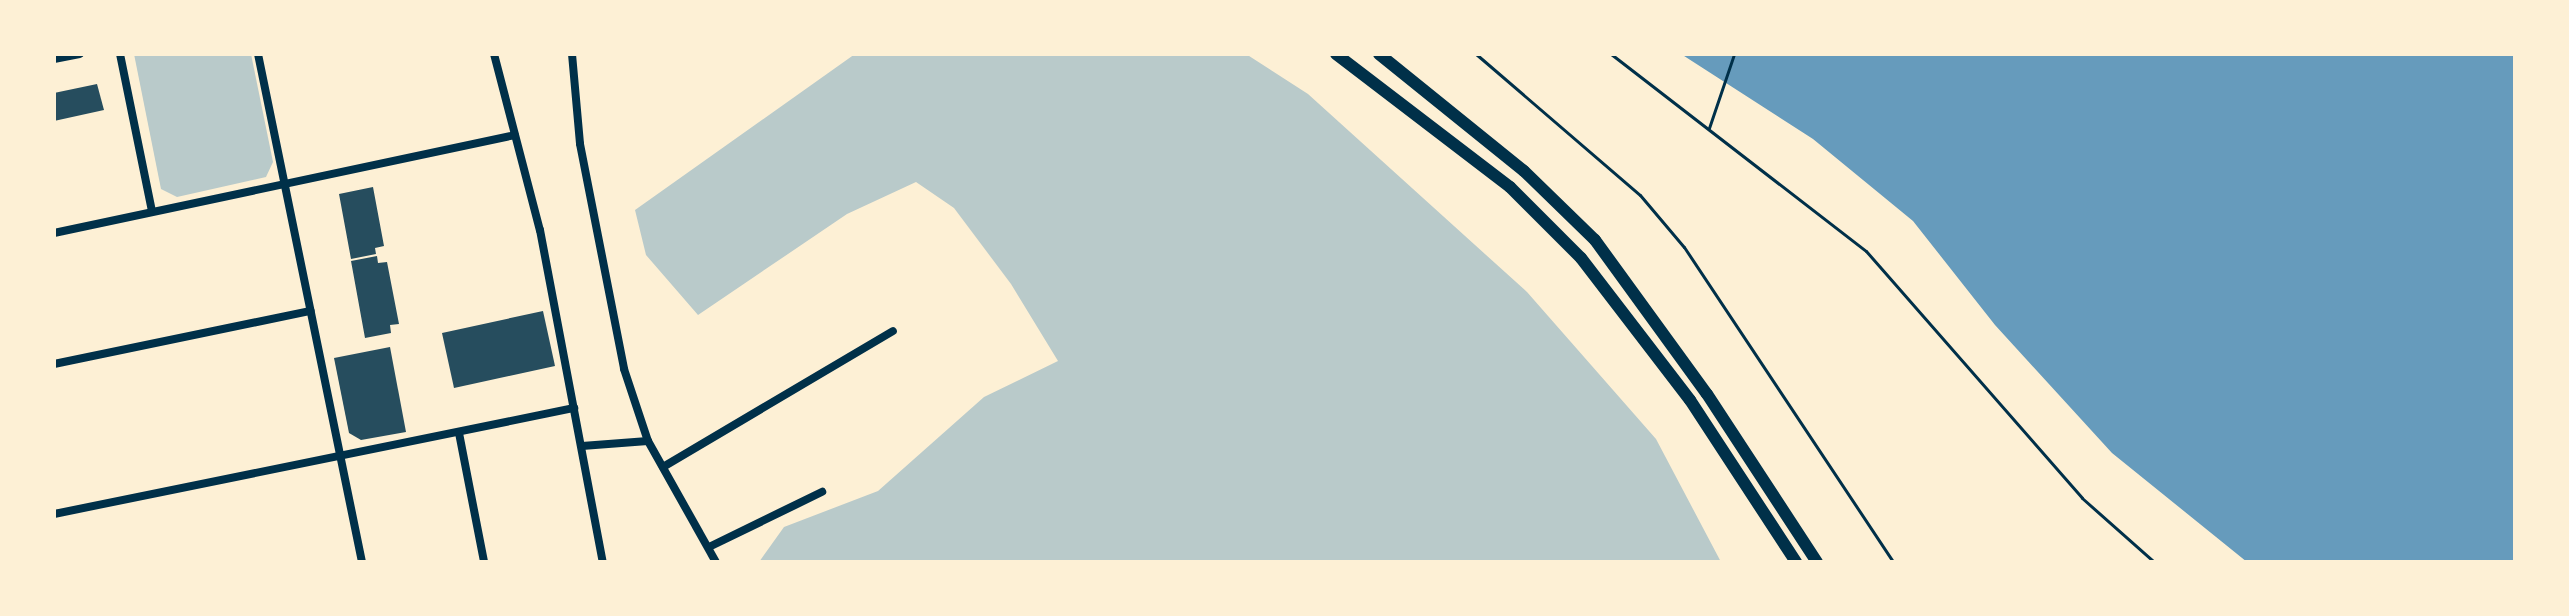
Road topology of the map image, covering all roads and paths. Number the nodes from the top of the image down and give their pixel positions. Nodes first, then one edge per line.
1 (80, 54) edge
2 (120, 54) edge
3 (258, 54) edge
4 (494, 54) edge
5 (572, 54) edge
6 (1336, 54) edge
7 (1379, 54) edge
8 (1476, 54) edge
9 (1611, 54) edge
10 (1734, 54) edge
11 (54, 59) edge
12 (1709, 128) junction
13 (515, 135) junction
14 (285, 187) junction
15 (152, 211) junction
16 (54, 233) edge
17 (311, 311) junction
18 (893, 331) dead end
19 (54, 364) edge
20 (574, 408) junction
21 (459, 433) junction
22 (648, 441) junction
23 (582, 446) junction
24 (340, 456) junction
25 (663, 467) junction
26 (822, 492) dead end
27 (54, 514) edge
28 (709, 547) junction
29 (362, 562) edge
30 (484, 562) edge
31 (603, 562) edge
32 (716, 562) edge
33 (1796, 562) edge
34 (1817, 562) edge
35 (1893, 562) edge
36 (2154, 562) edge

1 - 11 street
2 - 15 street
3 - 14 street
4 - 13 street
5 - 22 street
6 - 33 street
7 - 34 street
8 - 35 path
9 - 12 path
10 - 12 path
12 - 36 path
13 - 14 street
13 - 20 street
14 - 15 street
14 - 17 street
15 - 16 street
17 - 19 street
17 - 24 street
18 - 25 street
20 - 21 street
20 - 23 street
21 - 24 street
21 - 30 street
22 - 23 street
22 - 25 street
23 - 31 street
24 - 27 street
24 - 29 street
25 - 28 street
26 - 28 street
28 - 32 street

